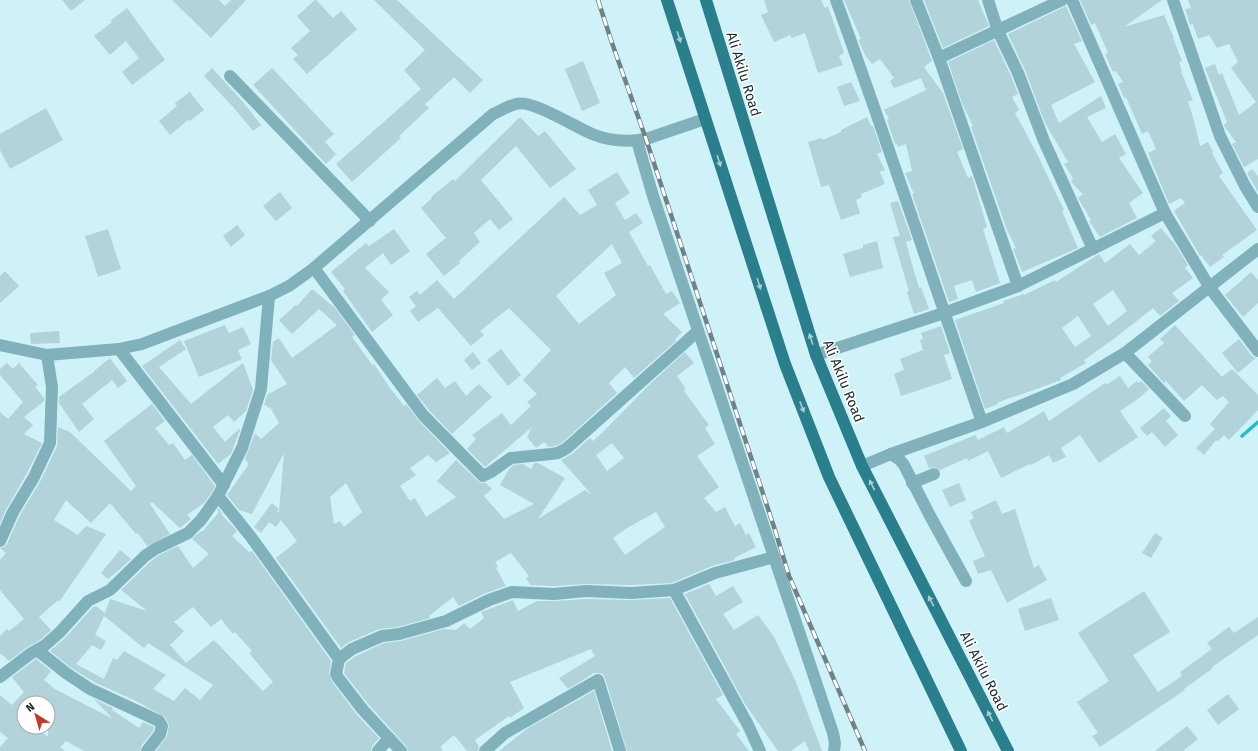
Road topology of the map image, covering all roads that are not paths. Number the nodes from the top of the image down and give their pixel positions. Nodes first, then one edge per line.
1 (667, 0) edge
2 (706, 0) edge
3 (836, 0) edge
4 (916, 0) edge
5 (988, 0) edge
6 (1062, 0) edge
7 (1072, 0) edge
8 (1173, 0) edge
9 (998, 30) junction
10 (939, 58) junction
11 (230, 76) dead end
12 (705, 119) junction
13 (637, 140) junction
14 (1258, 207) edge
15 (1165, 213) junction
16 (370, 221) junction
17 (1093, 250) junction
18 (1258, 250) edge
19 (314, 268) junction
20 (1018, 286) junction
21 (1210, 288) junction
22 (269, 296) junction
23 (944, 313) junction
24 (698, 331) junction
25 (0, 345) edge
26 (119, 349) junction
27 (1258, 351) edge
28 (1125, 353) junction
29 (47, 355) junction
30 (816, 355) junction
31 (1185, 416) dead end
32 (982, 422) junction
33 (891, 454) junction
34 (862, 466) junction
35 (934, 474) dead end
36 (912, 483) junction
37 (224, 485) junction
38 (218, 496) junction
39 (0, 541) edge
40 (774, 557) junction
41 (966, 581) dead end
42 (674, 590) junction
43 (37, 650) junction
44 (339, 659) junction
45 (0, 677) edge
46 (389, 738) junction
47 (836, 748) edge
48 (147, 751) edge
49 (378, 751) edge
50 (401, 751) edge
51 (485, 751) edge
52 (620, 751) edge
53 (760, 751) edge
54 (961, 751) edge
55 (1008, 751) edge

1 -> 12 main road
30 -> 2 main road, Ali Akilu Road
3 - 23 street
4 - 10 street
5 - 9 street
6 - 9 street
7 - 15 street
8 - 14 street
9 - 10 street
9 - 17 street
10 - 20 street
11 - 16 street
12 - 13 street
12 -> 54 main road
13 - 16 street
13 - 24 street
15 - 17 street
15 - 21 street
16 - 19 street
17 - 20 street
18 - 21 street
19 - 22 street
19 - 24 street
20 - 23 street
21 - 27 street
21 - 28 street
22 - 26 street
22 - 37 street
23 - 30 street
23 - 32 street
24 - 40 street
25 - 29 street
26 - 29 street
26 - 37 street
28 - 31 street
28 - 32 street
29 - 39 street
30 - 34 main road, Ali Akilu Road
32 - 33 street
33 - 34 street
33 - 36 street
55 -> 34 main road, Ali Akilu Road
35 - 36 street
36 - 41 street
37 - 38 street
38 - 43 street
38 - 44 street
40 - 42 street
40 - 47 street
42 - 44 street
42 - 53 street
43 - 45 street
43 - 48 street
44 - 46 street
46 - 49 street
46 - 50 street
51 - 52 street

